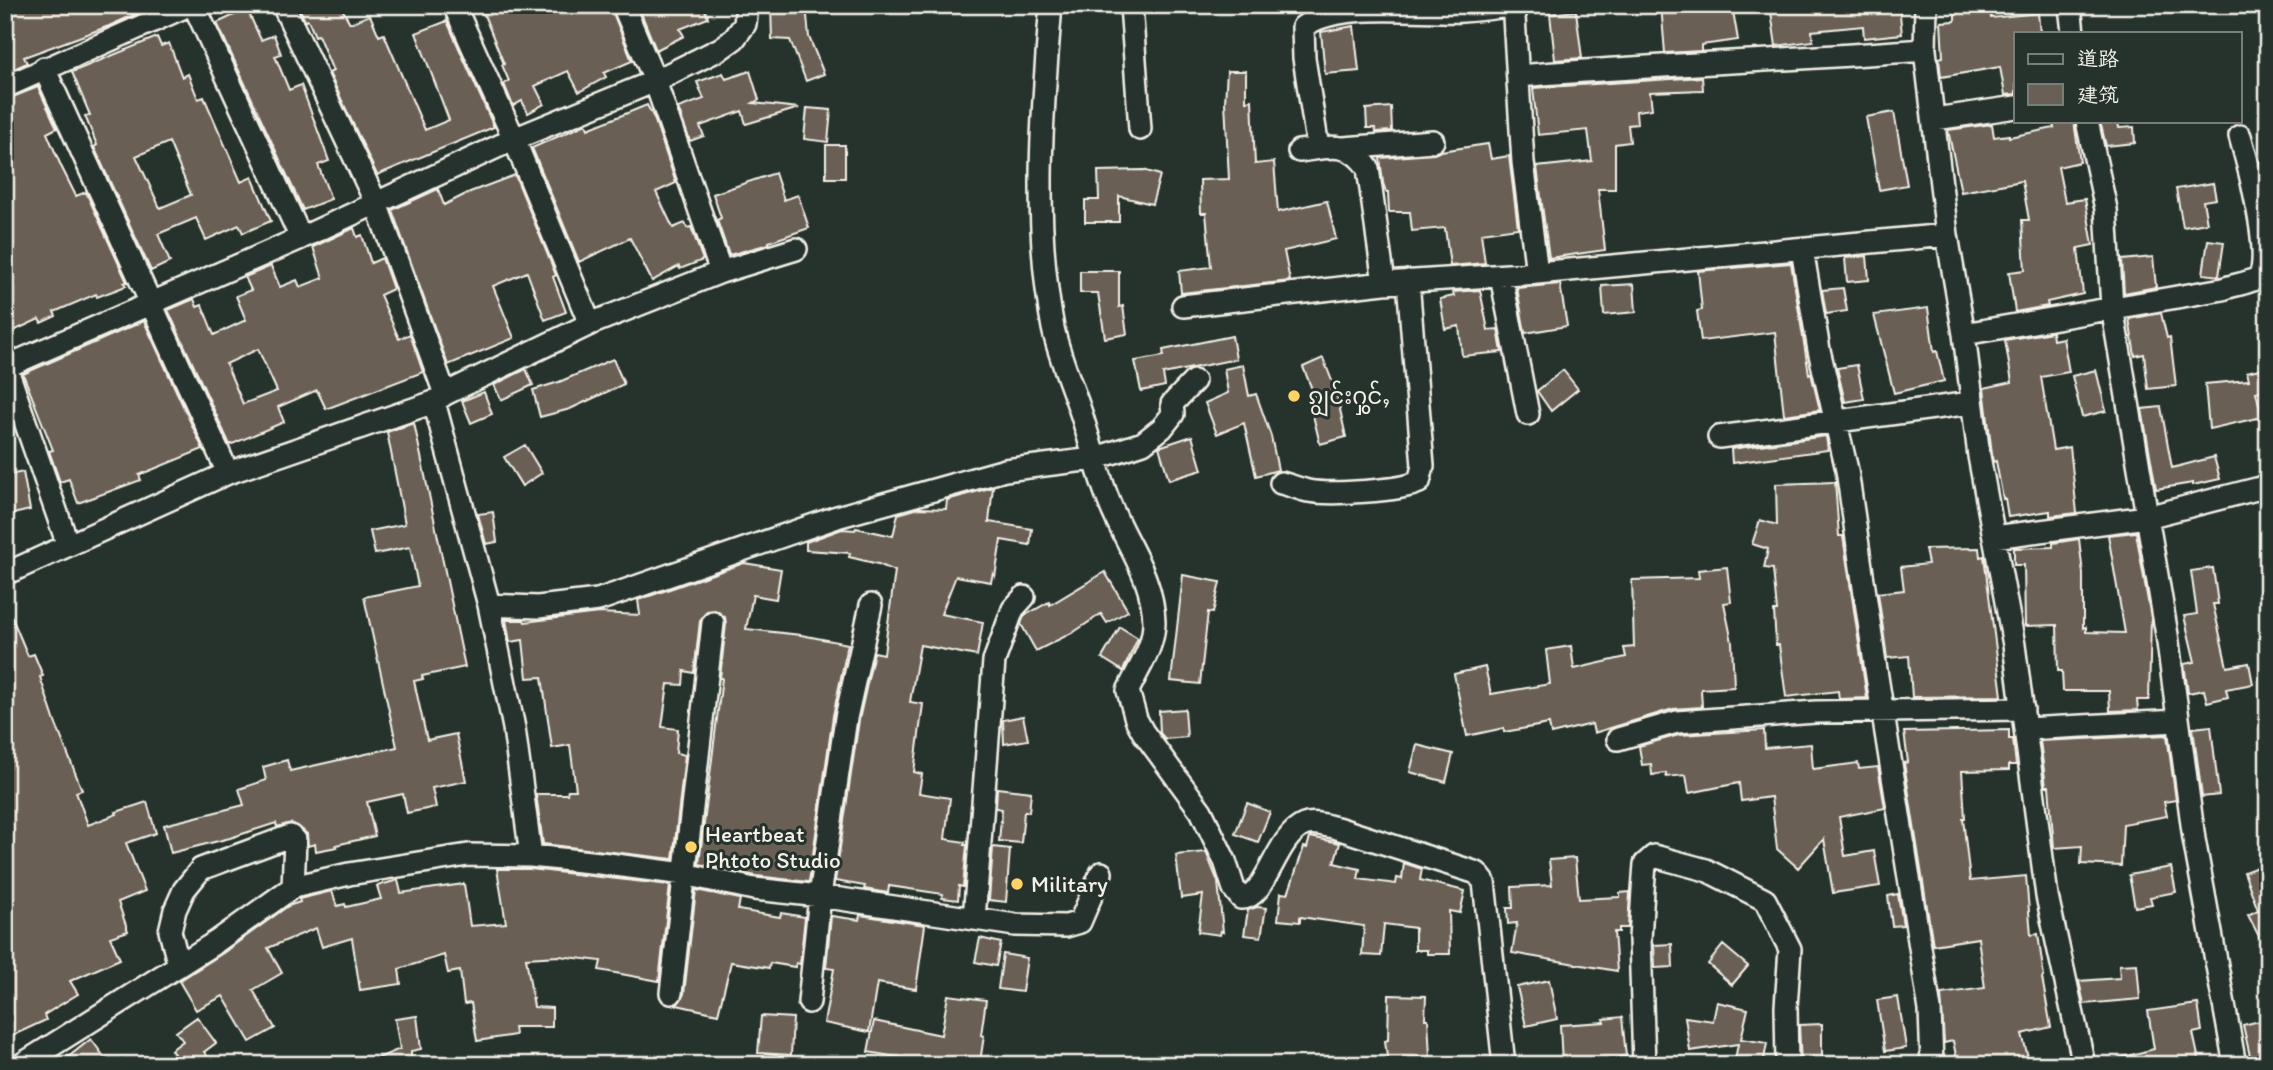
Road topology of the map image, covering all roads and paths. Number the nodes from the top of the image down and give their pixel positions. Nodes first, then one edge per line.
1 (192, 5) edge
2 (282, 5) edge
3 (454, 5) edge
4 (623, 5) edge
5 (747, 5) edge
6 (1051, 5) edge
7 (1131, 5) edge
8 (1518, 5) edge
9 (1926, 5) edge
10 (2070, 5) edge
11 (2073, 32) edge
12 (1925, 50) junction
13 (44, 68) junction
14 (1518, 76) junction
15 (655, 80) junction
16 (5, 87) edge
17 (2014, 107) edge
18 (1935, 119) junction
19 (2087, 122) edge
20 (1140, 129) dead end
21 (2239, 136) dead end
22 (514, 139) junction
23 (1433, 141) dead end
24 (1345, 148) junction
25 (376, 203) junction
26 (2267, 230) edge
27 (1947, 235) junction
28 (301, 238) junction
29 (796, 249) dead end
30 (1802, 249) junction
31 (721, 272) junction
32 (1537, 273) junction
33 (1501, 276) junction
34 (1408, 281) junction
35 (1384, 283) junction
36 (150, 304) junction
37 (1182, 306) dead end
38 (2112, 307) junction
39 (590, 324) junction
40 (1964, 334) junction
41 (6, 366) edge
42 (1194, 381) dead end
43 (440, 398) junction
44 (1971, 403) junction
45 (1528, 414) dead end
46 (1836, 421) junction
47 (1719, 437) dead end
48 (1093, 459) junction
49 (228, 473) junction
50 (1281, 483) dead end
51 (2268, 486) edge
52 (2147, 517) junction
53 (1994, 537) junction
54 (68, 545) junction
55 (5, 574) edge
56 (1024, 597) dead end
57 (871, 604) dead end
58 (489, 605) junction
59 (713, 623) dead end
60 (1883, 711) junction
61 (2024, 719) junction
62 (2178, 721) junction
63 (1618, 739) dead end
64 (531, 856) junction
65 (1101, 873) dead end
66 (684, 874) junction
67 (293, 887) junction
68 (820, 895) junction
69 (974, 919) junction
70 (178, 966) junction
71 (671, 993) dead end
72 (809, 1002) dead end
73 (21, 1065) edge
74 (1504, 1065) edge
75 (1644, 1065) edge
76 (1787, 1065) edge
77 (1933, 1065) edge
78 (2084, 1065) edge
79 (2235, 1065) edge

1 - 13 street
1 - 28 street
2 - 25 street
3 - 22 street
4 - 15 street
5 - 15 street
6 - 48 street
7 - 20 street
8 - 14 street
8 - 24 street
9 - 12 street
10 - 11 street
12 - 14 street
12 - 18 street
13 - 16 street
13 - 36 street
14 - 32 street
15 - 22 street
15 - 31 street
17 - 18 street
18 - 27 street
19 - 38 street
21 - 26 street
22 - 25 street
22 - 39 street
23 - 24 street
24 - 35 street
25 - 28 street
25 - 43 street
26 - 38 street
27 - 30 street
27 - 40 street
28 - 36 street
29 - 31 street
30 - 32 street
30 - 46 street
31 - 39 street
32 - 33 street
33 - 34 street
33 - 45 street
34 - 35 street
34 - 50 street
35 - 37 street
36 - 41 street
36 - 49 street
38 - 40 street
38 - 52 street
39 - 43 street
40 - 44 street
41 - 54 street
42 - 48 street
43 - 49 street
43 - 58 street
44 - 46 street
44 - 53 street
46 - 47 street
46 - 60 street
48 - 58 street
48 - 74 street
49 - 54 street
51 - 52 street
52 - 53 street
52 - 62 street
53 - 61 street
54 - 55 street
56 - 69 street
57 - 68 street
58 - 64 street
59 - 66 street
60 - 61 street
60 - 63 street
60 - 77 street
61 - 62 street
61 - 78 street
62 - 79 street
64 - 66 street
64 - 67 street
65 - 69 street
66 - 68 street
66 - 71 street
67 - 70 street
67 - 70 street
68 - 69 street
68 - 72 street
70 - 73 street
75 - 76 street

